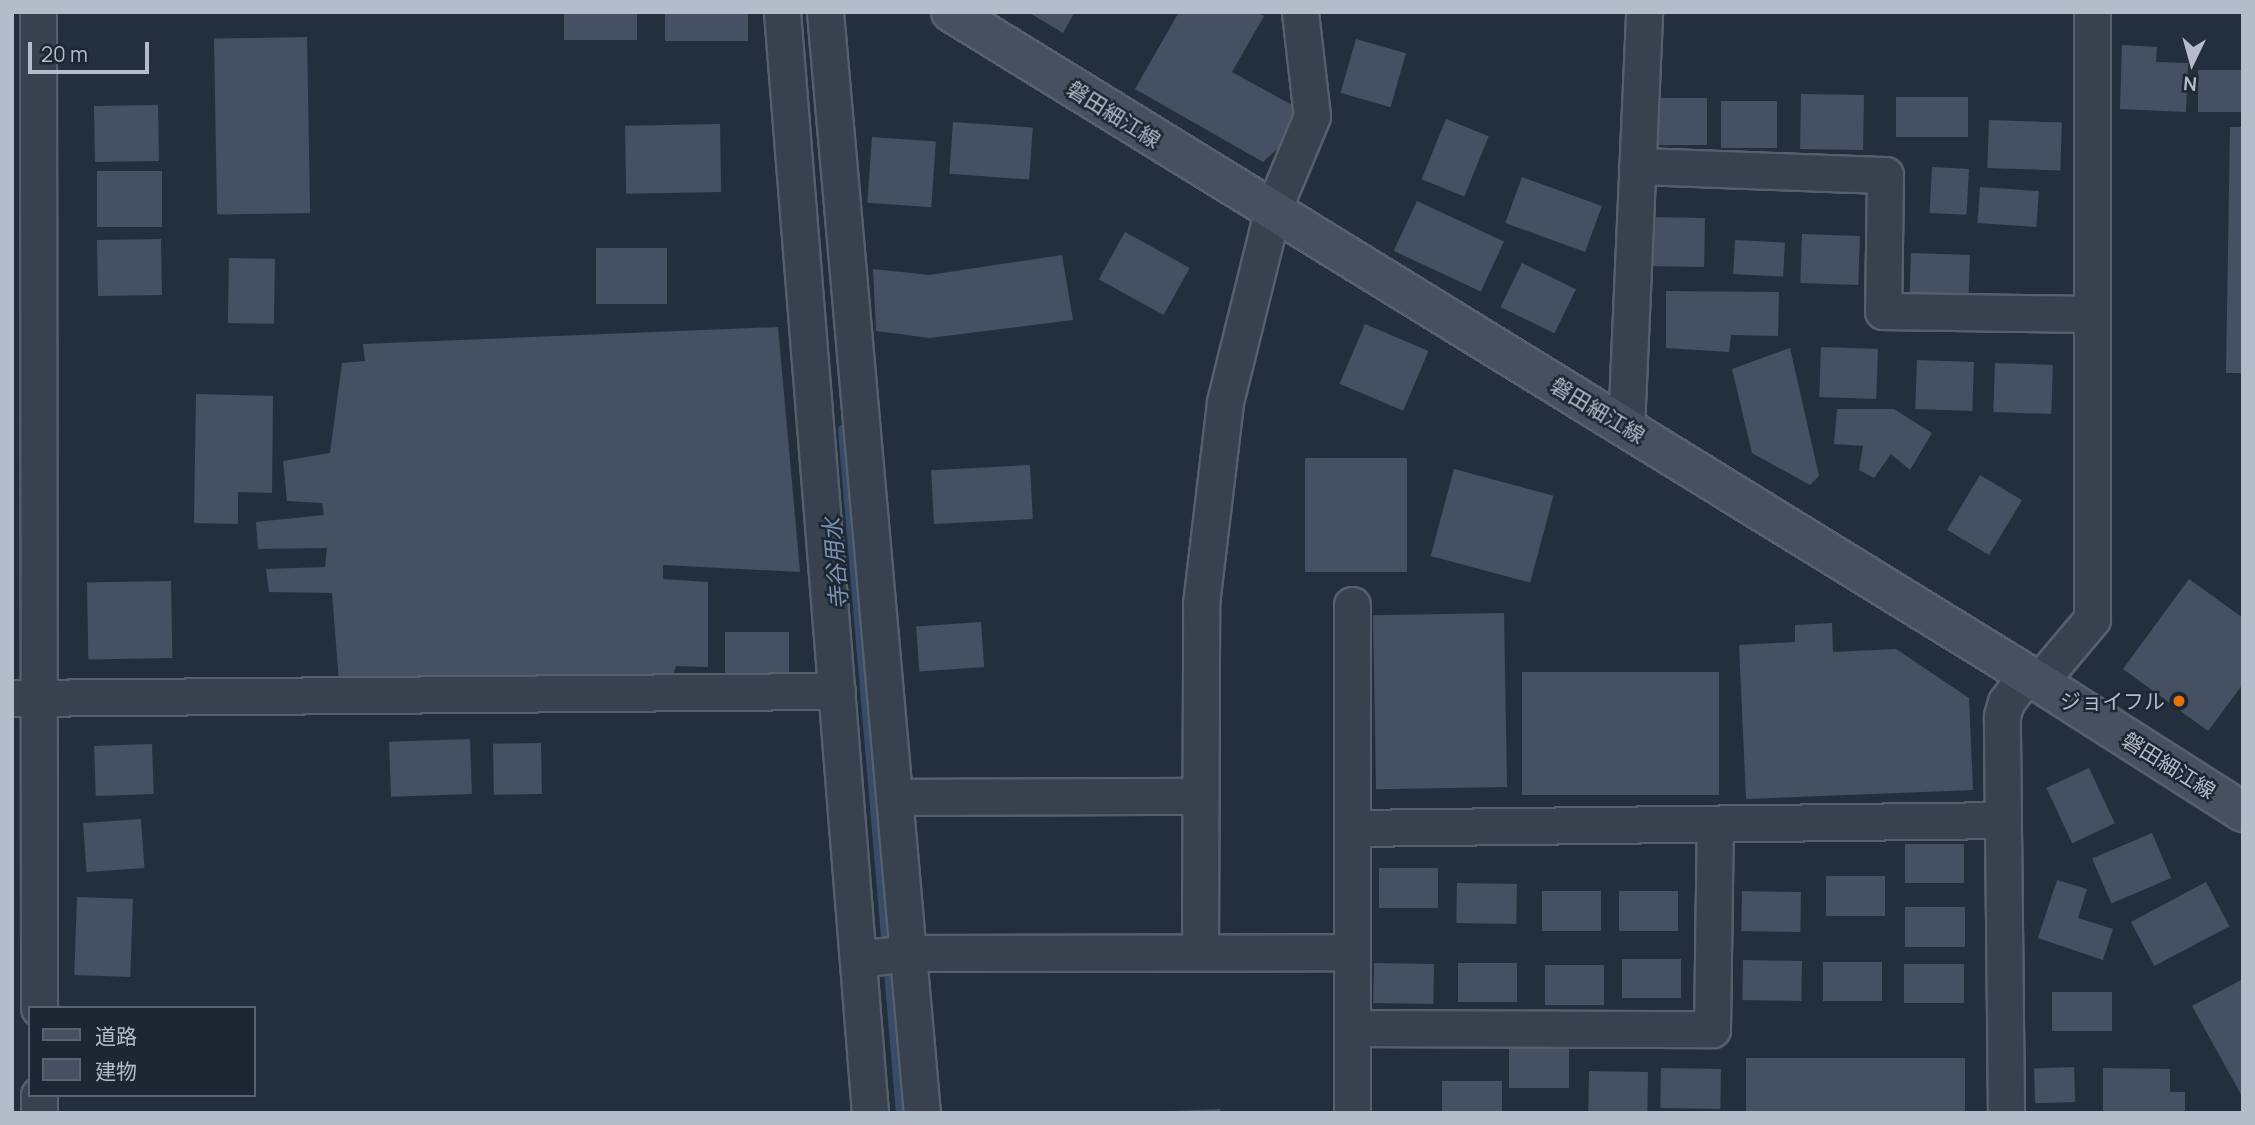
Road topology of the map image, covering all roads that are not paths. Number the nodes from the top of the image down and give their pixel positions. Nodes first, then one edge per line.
1 (38, 12) edge
2 (782, 12) edge
3 (825, 12) edge
4 (951, 12) edge
5 (1300, 12) edge
6 (1644, 12) edge
7 (2092, 12) edge
8 (1637, 166) junction
9 (1272, 212) junction
10 (2092, 314) junction
11 (1626, 428) junction
12 (1352, 605) dead end
13 (2033, 679) junction
14 (836, 691) junction
15 (25, 698) edge
16 (1200, 796) junction
17 (894, 797) junction
18 (2243, 812) edge
19 (2003, 820) junction
20 (1715, 824) junction
21 (1352, 828) junction
22 (1200, 952) junction
23 (1352, 952) junction
24 (906, 953) junction
25 (859, 958) junction
26 (39, 1006) edge
27 (1352, 1028) junction
28 (870, 1113) edge
29 (922, 1113) edge
30 (1352, 1113) edge
31 (2006, 1113) edge

1 - 15 street
2 - 14 street
3 - 17 street
4 - 9 main road, 磐田細江線
5 - 9 street
6 - 8 street
7 - 10 street
8 - 10 street
8 - 11 street
9 - 11 main road, 磐田細江線
9 - 16 street
10 - 13 street
11 - 13 main road, 磐田細江線
12 - 21 street
13 - 18 main road, 磐田細江線
13 - 19 street
14 - 15 street
14 - 25 street
15 - 26 street
16 - 17 street
16 - 22 street
17 - 24 street
19 - 20 street
19 - 31 street
20 - 21 street
20 - 27 street
21 - 23 street
22 - 23 street
22 - 24 street
23 - 27 street
24 - 25 street
24 - 29 street
25 - 28 street
27 - 30 street

